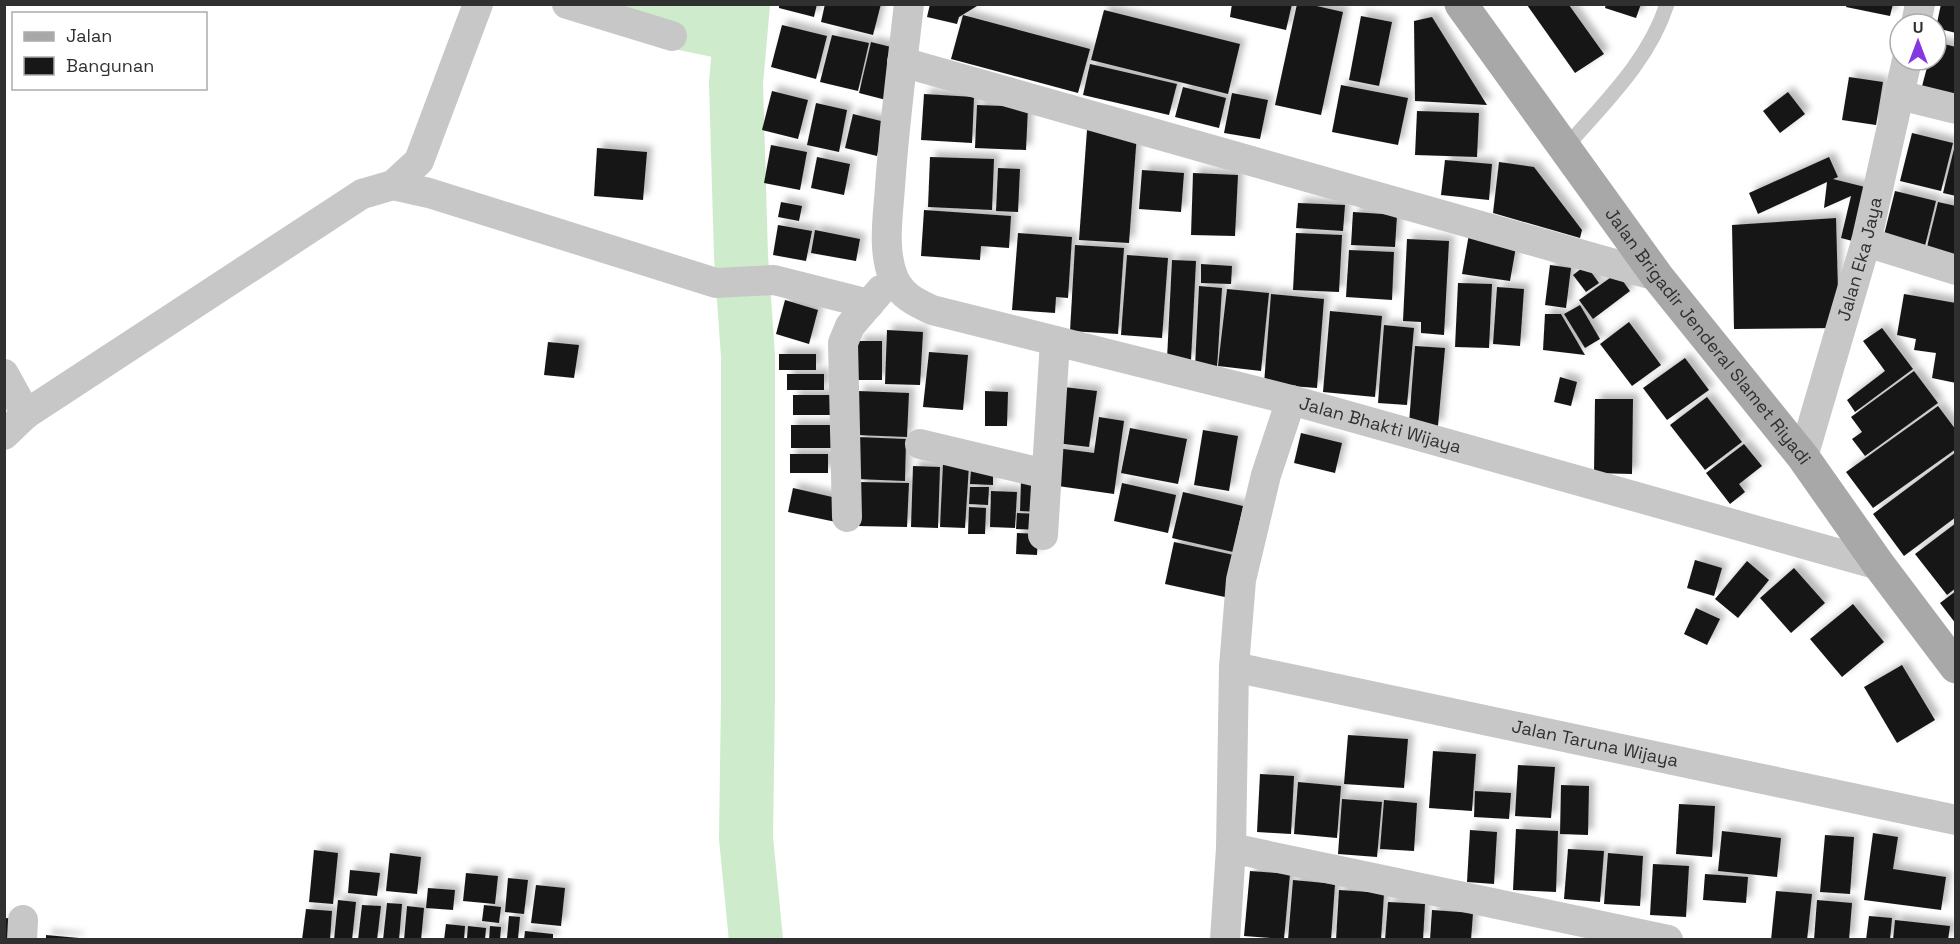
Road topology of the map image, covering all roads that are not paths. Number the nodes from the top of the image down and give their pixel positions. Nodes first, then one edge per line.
1 (478, 4) edge
2 (567, 4) edge
3 (909, 4) edge
4 (1461, 4) edge
5 (1666, 4) edge
6 (672, 36) dead end
7 (902, 62) junction
8 (1904, 72) edge
9 (1899, 95) junction
10 (1956, 109) edge
11 (1565, 148) junction
12 (393, 185) junction
13 (1866, 242) junction
14 (1956, 270) edge
15 (1658, 276) junction
16 (893, 277) junction
17 (869, 304) junction
18 (1055, 341) junction
19 (4, 374) edge
20 (1291, 400) junction
21 (15, 424) edge
22 (920, 444) dead end
23 (1803, 457) junction
24 (1046, 474) junction
25 (848, 517) dead end
26 (1043, 535) dead end
27 (1879, 565) junction
28 (1234, 667) junction
29 (1956, 667) edge
30 (1956, 820) edge
31 (1231, 848) junction
32 (1225, 939) edge
33 (1668, 939) edge

1 - 12 street
2 - 6 street
3 - 7 street
4 - 11 main road, Jalan Brigadir Jenderal Slamet Riyadi
5 - 11 lane
7 - 15 street
7 - 16 street
8 - 9 street, Jalan Eka Jaya
9 - 10 street
9 - 13 street, Jalan Eka Jaya
11 - 15 main road, Jalan Brigadir Jenderal Slamet Riyadi
12 - 17 street
12 - 21 street
13 - 14 street
13 - 23 street, Jalan Eka Jaya
15 - 23 main road, Jalan Brigadir Jenderal Slamet Riyadi
16 - 17 street
16 - 18 street, Jalan Bhakti Wijaya
17 - 25 street
18 - 20 street, Jalan Bhakti Wijaya
18 - 24 street
19 - 21 street
20 - 27 street, Jalan Bhakti Wijaya
20 - 28 street
22 - 24 street
23 - 27 main road, Jalan Brigadir Jenderal Slamet Riyadi
24 - 26 street
27 - 29 main road, Jalan Brigadir Jenderal Slamet Riyadi
28 - 30 street, Jalan Taruna Wijaya
28 - 31 street
31 - 32 street
31 - 33 street

